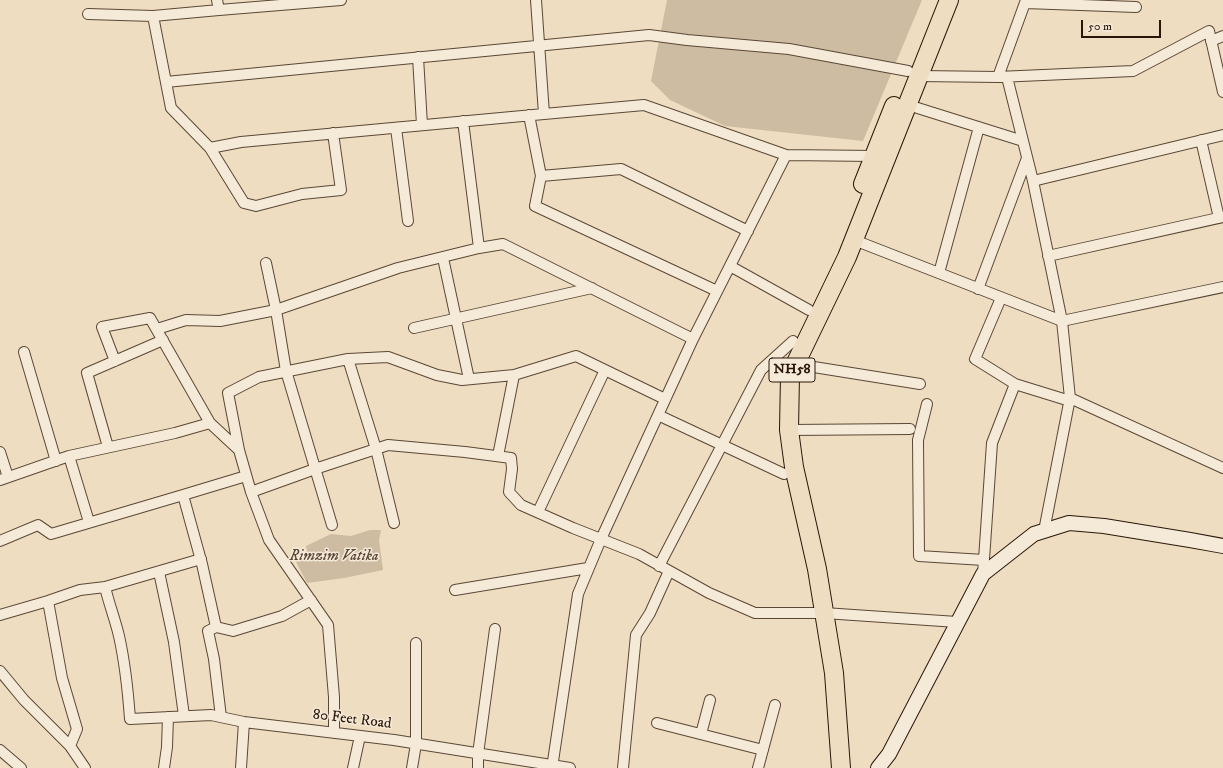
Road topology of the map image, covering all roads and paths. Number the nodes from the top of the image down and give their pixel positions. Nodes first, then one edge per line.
1 (217, 0) edge
2 (341, 0) edge
3 (536, 0) edge
4 (937, 0) edge
5 (949, 0) edge
6 (1026, 2) edge
7 (280, 3) edge
8 (1136, 6) dead end
9 (219, 10) junction
10 (88, 14) dead end
11 (153, 16) junction
12 (1223, 36) edge
13 (1211, 41) junction
14 (539, 46) junction
15 (418, 58) junction
16 (914, 74) junction
17 (1003, 77) junction
18 (166, 82) junction
19 (1223, 92) edge
20 (908, 105) junction
21 (544, 114) junction
22 (529, 115) junction
23 (463, 121) junction
24 (422, 125) junction
25 (979, 127) junction
26 (396, 128) junction
27 (334, 133) junction
28 (1223, 135) edge
29 (1201, 140) junction
30 (1023, 141) junction
31 (210, 148) junction
32 (786, 155) junction
33 (1027, 158) junction
34 (880, 159) junction
35 (541, 176) junction
36 (1033, 181) junction
37 (344, 191) dead end
38 (1221, 218) edge
39 (408, 222) dead end
40 (748, 231) junction
41 (854, 240) junction
42 (480, 248) junction
43 (1048, 256) junction
44 (443, 258) junction
45 (266, 263) dead end
46 (730, 266) junction
47 (939, 273) junction
48 (1223, 287) edge
49 (592, 288) junction
50 (978, 289) junction
51 (717, 291) junction
52 (1001, 298) junction
53 (276, 310) junction
54 (809, 310) junction
55 (457, 319) junction
56 (1062, 321) junction
57 (414, 328) dead end
58 (157, 329) junction
59 (694, 338) junction
60 (163, 340) junction
61 (793, 341) junction
62 (24, 352) dead end
63 (348, 359) junction
64 (115, 361) junction
65 (795, 364) junction
66 (605, 370) junction
67 (286, 371) junction
68 (514, 375) junction
69 (469, 379) junction
70 (920, 384) dead end
71 (1015, 384) junction
72 (665, 399) junction
73 (1070, 399) junction
74 (927, 404) dead end
75 (658, 415) junction
76 (210, 423) junction
77 (910, 428) dead end
78 (788, 430) junction
79 (722, 445) junction
80 (108, 447) junction
81 (376, 449) junction
82 (239, 450) junction
83 (0, 452) edge
84 (69, 456) junction
85 (498, 456) junction
86 (56, 461) junction
87 (1223, 468) edge
88 (315, 469) junction
89 (784, 474) junction
90 (246, 476) junction
91 (4, 478) edge
92 (251, 492) junction
93 (184, 495) junction
94 (538, 512) junction
95 (89, 522) junction
96 (394, 523) dead end
97 (332, 526) dead end
98 (1044, 531) junction
99 (600, 539) junction
100 (0, 541) edge
101 (1223, 546) edge
102 (201, 559) junction
103 (659, 566) junction
104 (983, 567) junction
105 (588, 568) junction
106 (669, 571) junction
107 (159, 572) junction
108 (105, 588) junction
109 (455, 590) dead end
110 (311, 600) junction
111 (48, 601) junction
112 (819, 613) junction
113 (0, 615) edge
114 (958, 622) junction
115 (216, 627) junction
116 (495, 629) dead end
117 (416, 643) dead end
118 (0, 671) edge
119 (710, 700) dead end
120 (775, 705) dead end
121 (184, 716) junction
122 (168, 717) junction
123 (221, 717) junction
124 (244, 722) junction
125 (657, 723) dead end
126 (334, 733) junction
127 (701, 734) junction
128 (360, 736) junction
129 (416, 744) junction
130 (70, 746) junction
131 (0, 750) edge
132 (763, 750) junction
133 (478, 754) junction
134 (552, 767) edge
135 (20, 768) edge
136 (85, 768) edge
137 (164, 768) edge
138 (241, 768) edge
139 (353, 768) edge
140 (412, 768) edge
141 (478, 768) edge
142 (570, 768) edge
143 (623, 768) edge
144 (758, 768) edge
145 (830, 768) edge
146 (841, 768) edge
147 (878, 768) edge

1 - 9 street
2 - 7 street
3 - 14 street
4 - 16 highway, NH58
5 - 16 highway, NH58
6 - 8 street
6 - 17 street
7 - 9 street
9 - 11 street
10 - 11 street
11 - 18 street
12 - 13 street
13 - 17 street
13 - 19 street
14 - 15 street
14 - 16 street
14 - 21 street
15 - 18 street
15 - 24 street
16 - 17 street
16 - 20 highway, NH58
16 - 34 highway, NH58
17 - 30 street
18 - 31 street
20 - 25 street
20 - 34 highway, NH58
21 - 22 street
21 - 32 street
22 - 23 street
22 - 35 street
23 - 24 street
23 - 42 street
24 - 26 street
25 - 30 street
25 - 47 street
26 - 27 street
26 - 39 street
27 - 31 street
27 - 31 street
27 - 37 street
28 - 29 street
29 - 36 street
29 - 38 street
30 - 33 street
32 - 34 street
32 - 40 street
33 - 36 street
33 - 50 street
34 - 41 highway, NH58
34 - 54 highway, NH58
35 - 40 street
35 - 51 street
36 - 43 street
38 - 43 street
40 - 46 street
41 - 47 street
41 - 65 highway, NH58
42 - 44 street
42 - 49 street
43 - 56 street
44 - 53 street
44 - 55 street
45 - 53 street
46 - 51 street
46 - 54 street
47 - 50 street
48 - 56 street
49 - 55 street
49 - 59 street
50 - 52 street
51 - 59 street
52 - 56 street
52 - 71 street
53 - 58 street
53 - 67 street
54 - 61 highway, NH58
55 - 57 street
55 - 69 street
56 - 73 street
58 - 60 street
58 - 64 street
59 - 72 street
60 - 64 street
60 - 76 street
61 - 79 street
61 - 89 highway, NH58
62 - 86 street
63 - 67 street
63 - 69 street
63 - 81 street
64 - 80 street
65 - 70 street
65 - 78 highway, NH58
66 - 68 street
66 - 72 street
66 - 94 street
67 - 82 street
67 - 88 street
68 - 69 street
68 - 85 street
71 - 73 street
71 - 104 street
72 - 75 street
73 - 87 street
73 - 98 street
74 - 104 street
75 - 79 street
75 - 99 street
76 - 80 street
76 - 82 street
77 - 78 street
78 - 112 highway, NH58
79 - 89 street
79 - 103 street
80 - 84 street
81 - 85 street
81 - 88 street
81 - 96 street
82 - 90 street
83 - 91 street
84 - 86 street
84 - 95 street
85 - 94 street
86 - 91 street
88 - 92 street
88 - 97 street
89 - 112 highway, NH58
90 - 92 street
90 - 93 street
92 - 110 street
93 - 95 street
93 - 102 street
94 - 99 street
95 - 100 street
98 - 101 street
98 - 104 street
99 - 103 street
99 - 105 street
102 - 107 street
102 - 115 street
103 - 106 street
104 - 114 street
105 - 109 street
105 - 134 street
106 - 112 street
106 - 143 street
107 - 108 street
107 - 121 street
108 - 111 street
108 - 122 street, 80 Feet Road
110 - 115 street
110 - 126 street
111 - 113 street
111 - 130 street
112 - 114 street
112 - 145 highway, NH58
112 - 146 highway, NH58
114 - 147 street
115 - 123 street
116 - 133 street
117 - 129 street
118 - 130 street
119 - 127 street
120 - 132 street
121 - 122 street, 80 Feet Road
121 - 123 street, 80 Feet Road
122 - 137 street
123 - 124 street, 80 Feet Road
124 - 126 street, 80 Feet Road
124 - 138 street
125 - 127 street
126 - 128 street, 80 Feet Road
127 - 132 street
128 - 129 street, 80 Feet Road
128 - 139 street
129 - 133 street, 80 Feet Road
129 - 140 street
130 - 136 street
131 - 135 street
132 - 144 street
133 - 134 street, 80 Feet Road
133 - 141 street
134 - 142 street, 80 Feet Road

